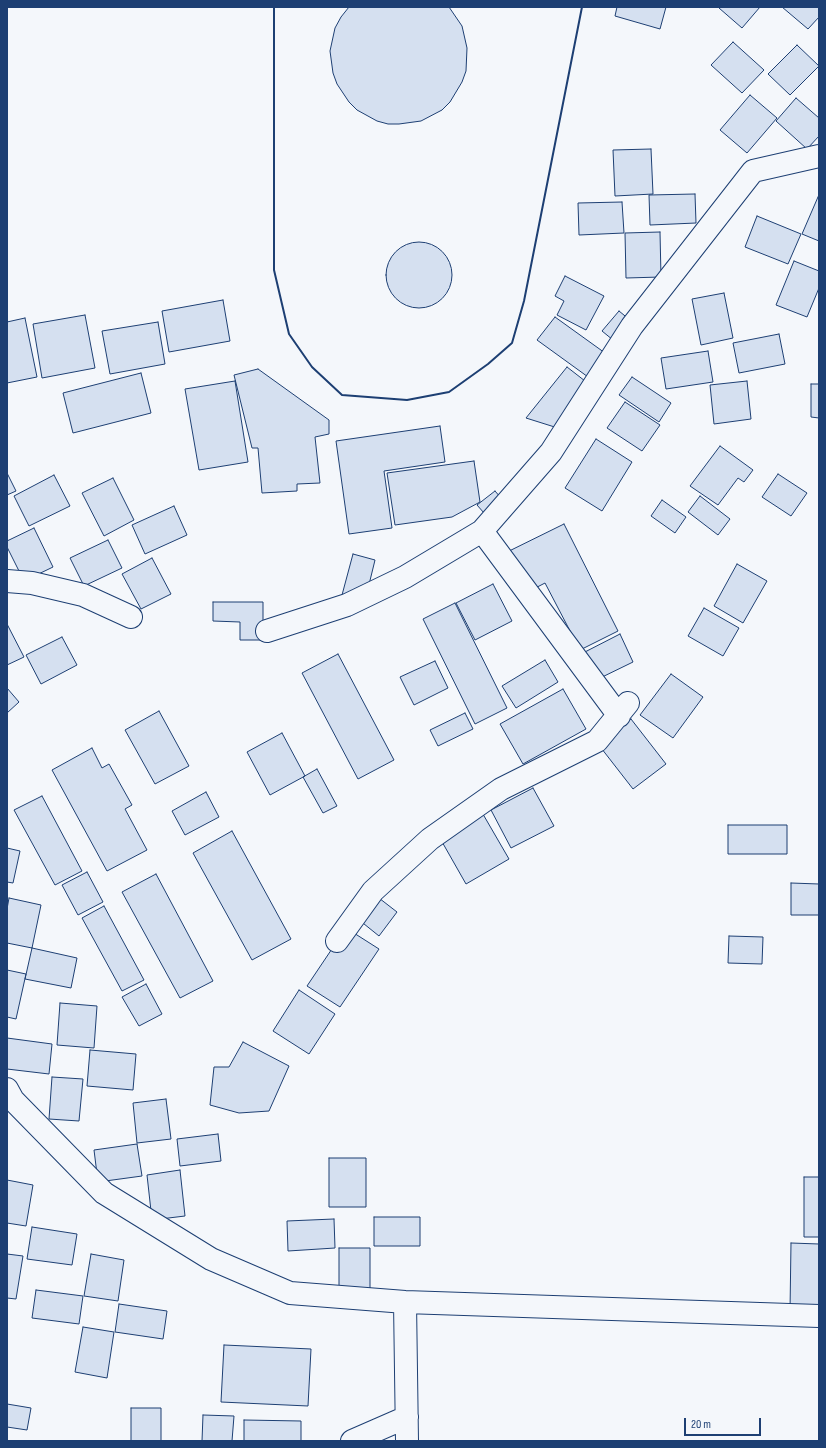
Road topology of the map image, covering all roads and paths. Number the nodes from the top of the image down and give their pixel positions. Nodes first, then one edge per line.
1 (819, 156) edge
2 (482, 531) junction
3 (7, 581) edge
4 (131, 617) dead end
5 (267, 631) dead end
6 (337, 941) dead end
7 (7, 1089) edge
8 (405, 1302) junction
9 (819, 1316) edge
10 (407, 1417) junction
11 (352, 1441) edge
12 (408, 1441) edge

1 - 2 street
2 - 5 street
2 - 6 street
3 - 4 street
7 - 8 street
8 - 9 street
8 - 10 street
10 - 11 street
10 - 12 street

